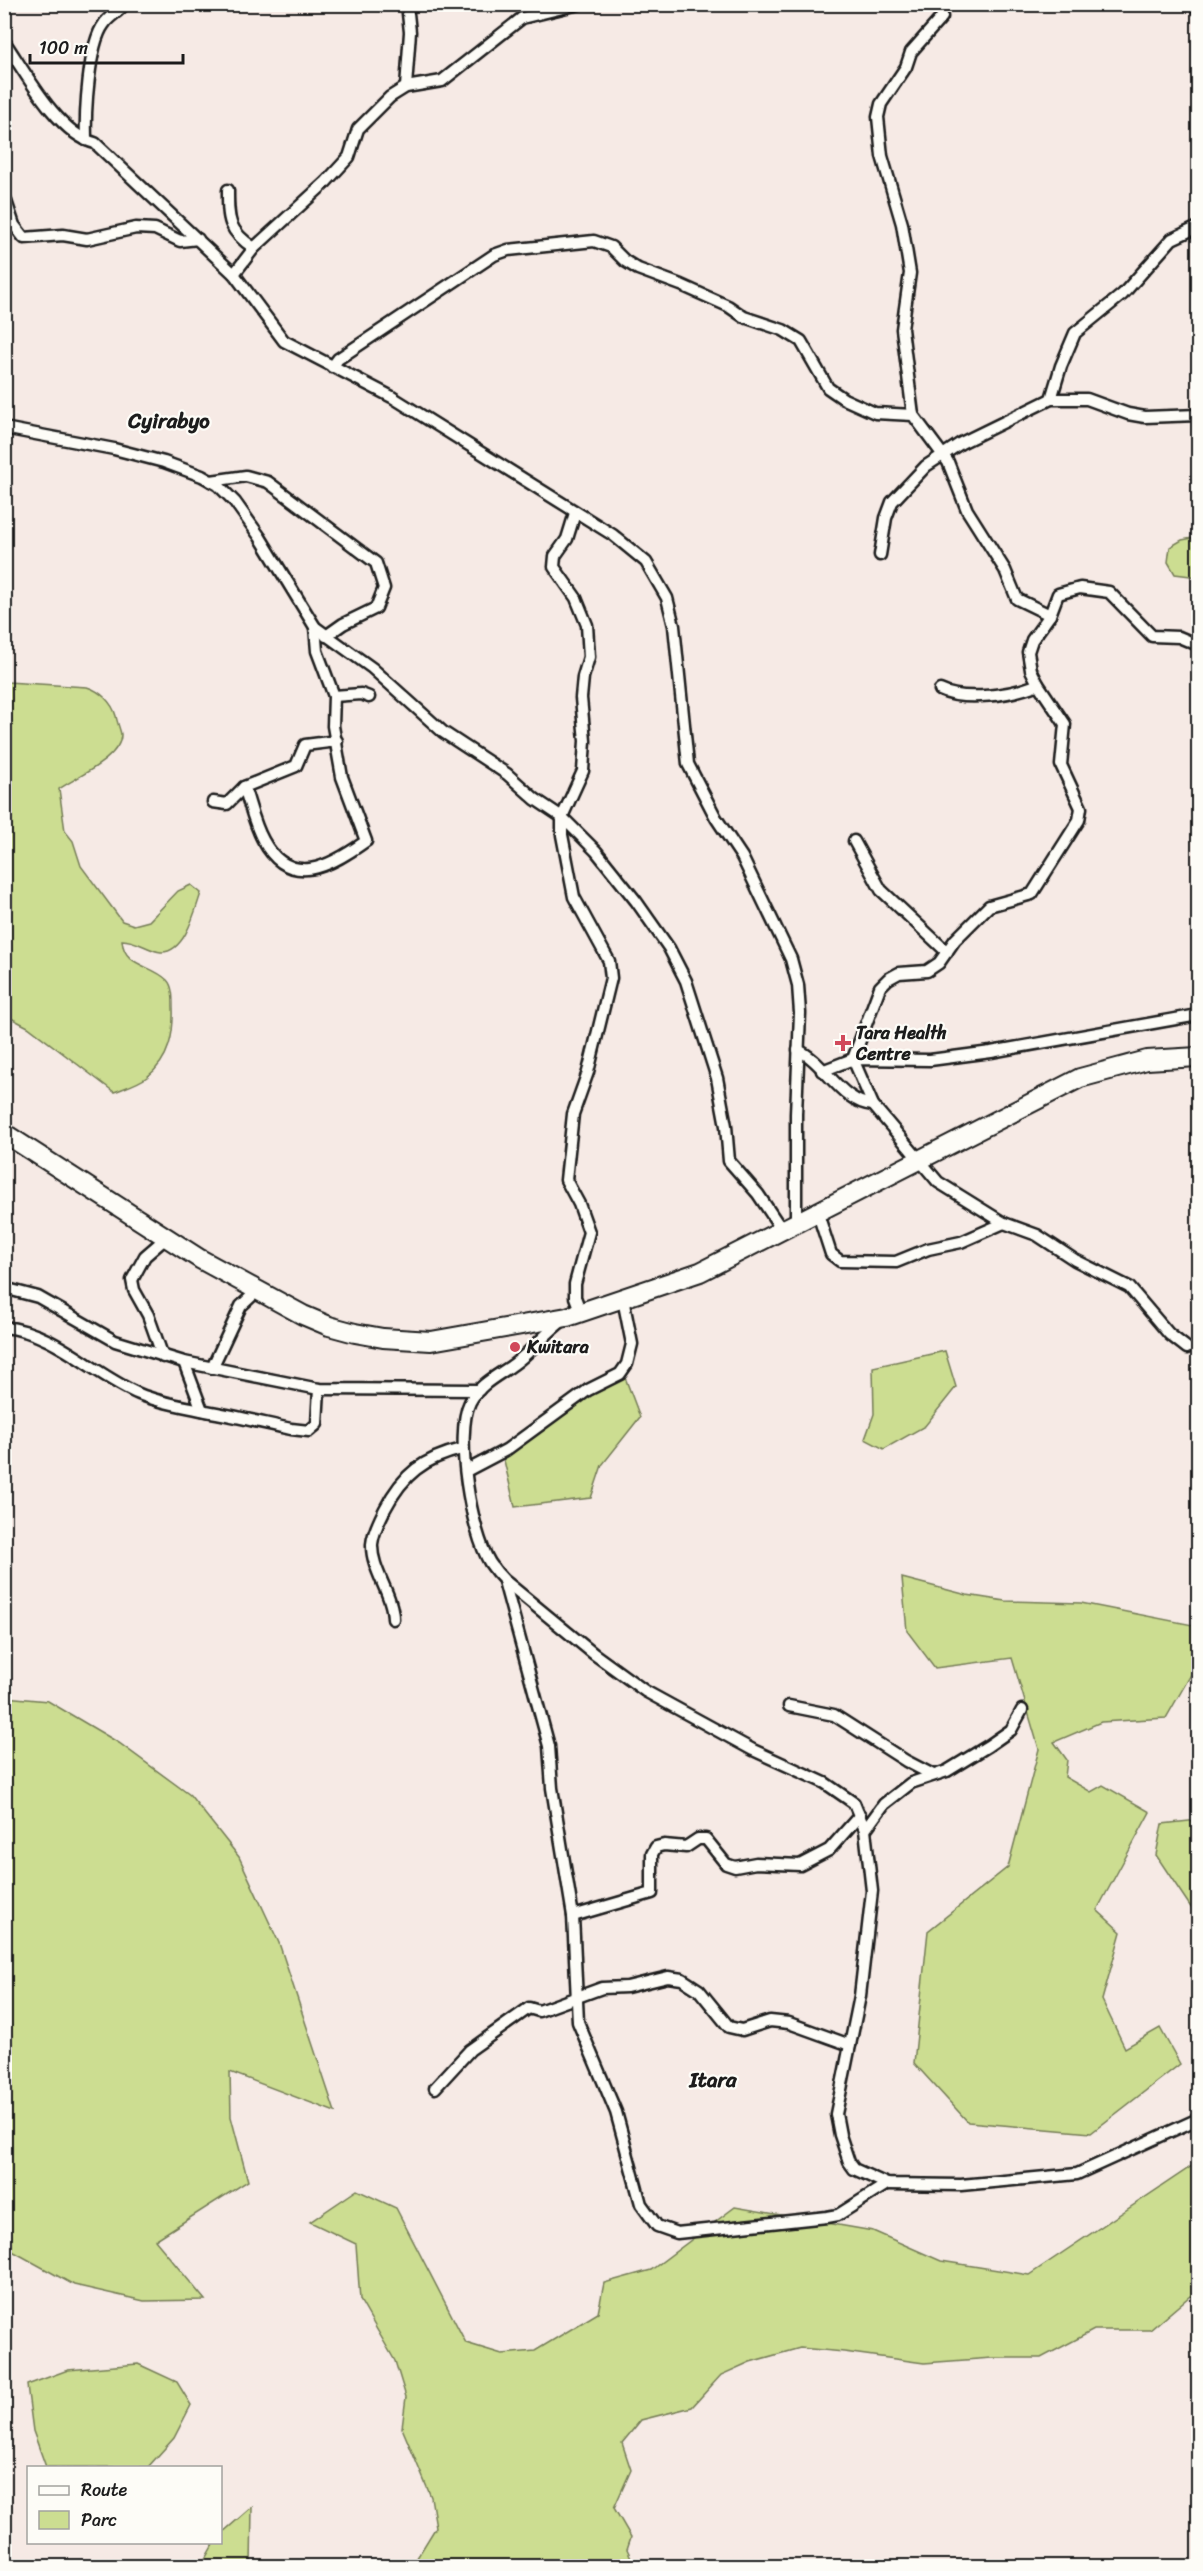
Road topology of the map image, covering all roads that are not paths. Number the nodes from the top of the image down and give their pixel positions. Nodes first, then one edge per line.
1 (124, 4) edge
2 (407, 4) edge
3 (579, 4) edge
4 (940, 4) edge
5 (1196, 4) edge
6 (1198, 10) edge
7 (4, 41) edge
8 (406, 87) junction
9 (86, 140) junction
10 (228, 190) dead end
11 (4, 195) edge
12 (1198, 227) edge
13 (198, 239) junction
14 (254, 248) junction
15 (234, 274) junction
16 (332, 367) junction
17 (1051, 399) junction
18 (914, 415) junction
19 (1198, 415) edge
20 (4, 428) edge
21 (943, 454) junction
22 (211, 482) junction
23 (575, 513) junction
24 (880, 555) dead end
25 (1050, 615) junction
26 (315, 627) junction
27 (326, 636) junction
28 (1198, 645) edge
29 (1038, 684) junction
30 (940, 690) dead end
31 (334, 696) junction
32 (369, 697) dead end
33 (337, 741) junction
34 (244, 786) junction
35 (213, 802) dead end
36 (562, 817) junction
37 (854, 841) dead end
38 (947, 952) junction
39 (1198, 1015) edge
40 (798, 1050) junction
41 (853, 1059) junction
42 (1196, 1061) edge
43 (822, 1071) junction
44 (873, 1104) junction
45 (4, 1133) edge
46 (919, 1160) junction
47 (818, 1214) junction
48 (1004, 1223) junction
49 (789, 1227) junction
50 (167, 1238) junction
51 (4, 1288) edge
52 (256, 1292) junction
53 (623, 1299) junction
54 (574, 1315) junction
55 (4, 1327) edge
56 (1187, 1348) dead end
57 (163, 1357) junction
58 (184, 1362) junction
59 (212, 1368) junction
60 (319, 1389) junction
61 (478, 1390) junction
62 (202, 1410) junction
63 (462, 1449) junction
64 (466, 1471) junction
65 (504, 1581) junction
66 (393, 1619) dead end
67 (789, 1706) dead end
68 (1022, 1710) dead end
69 (933, 1775) junction
70 (860, 1815) junction
71 (865, 1830) junction
72 (573, 1916) junction
73 (576, 1996) junction
74 (850, 2045) junction
75 (435, 2088) dead end
76 (1198, 2120) edge
77 (887, 2184) junction

1 - 9 street
2 - 8 street
3 - 8 street
4 - 18 street
5 - 6 street
7 - 9 street
8 - 14 street
9 - 13 street
10 - 14 street
11 - 13 street
12 - 17 street
13 - 15 street
14 - 15 street
15 - 16 street
16 - 18 street
16 - 23 street
17 - 19 street
17 - 21 street
18 - 21 street
20 - 22 street
21 - 24 street
21 - 25 street
22 - 26 street
22 - 27 street
23 - 36 street
23 - 40 street
25 - 28 street
25 - 29 street
26 - 27 street
26 - 31 street
27 - 36 street
29 - 30 street
29 - 38 street
31 - 32 street
31 - 33 street
33 - 34 street
33 - 34 street
34 - 35 street
36 - 49 street
36 - 54 street
37 - 38 street
38 - 41 street
39 - 41 street
40 - 43 street
40 - 49 street
41 - 43 street
41 - 44 street
42 - 46 highway
43 - 44 street
44 - 46 street
45 - 50 highway
46 - 47 highway
46 - 48 street
47 - 48 street
47 - 49 highway
48 - 56 street
49 - 53 highway
50 - 52 highway
50 - 57 street
51 - 57 street
52 - 54 highway
52 - 59 street
53 - 54 highway
53 - 64 street
54 - 61 street
55 - 62 street
57 - 58 street
58 - 59 street
58 - 62 street
59 - 60 street
60 - 61 street
60 - 62 street
61 - 63 street
63 - 64 street
63 - 66 street
64 - 65 street
65 - 70 street
65 - 72 street
67 - 69 street
68 - 69 street
69 - 71 street
70 - 71 street
70 - 72 street
71 - 74 street
72 - 73 street
73 - 74 street
73 - 75 street
73 - 77 street
74 - 77 street
76 - 77 street

